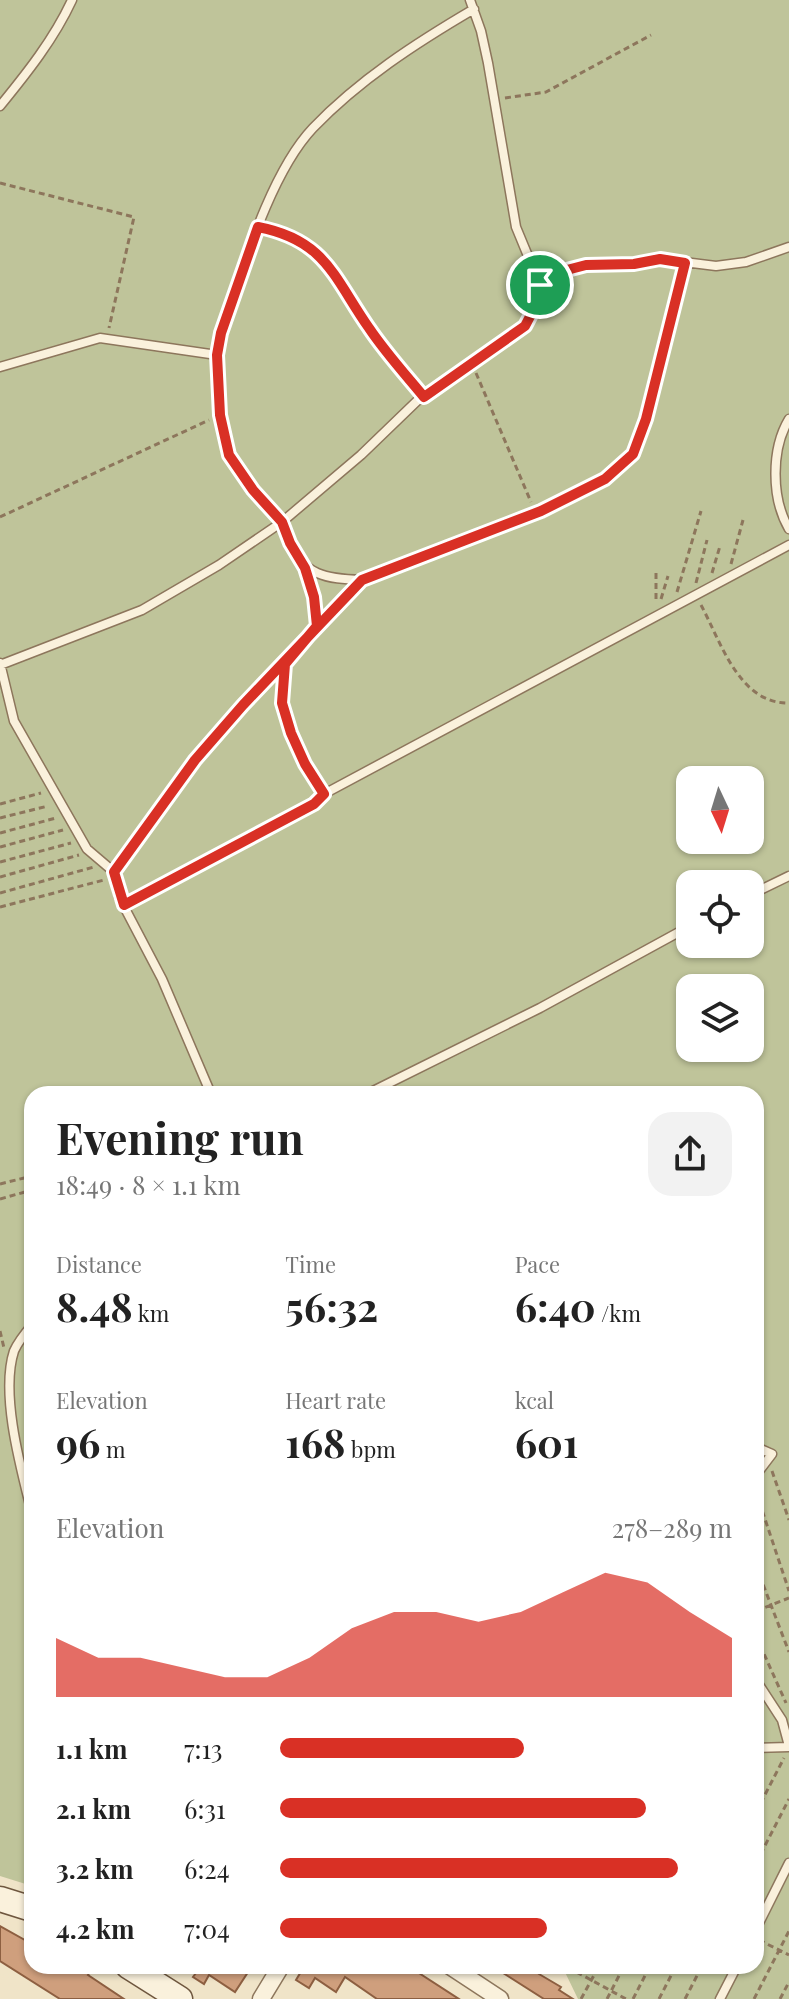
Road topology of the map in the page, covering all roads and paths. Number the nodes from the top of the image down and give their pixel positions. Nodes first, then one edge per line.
1 (72, 0) edge
2 (472, 5) edge
3 (651, 35) dead end
4 (494, 99) junction
5 (0, 106) edge
6 (0, 183) edge
7 (258, 227) junction
8 (789, 247) edge
9 (685, 263) junction
10 (540, 285) junction
11 (106, 339) junction
12 (217, 355) junction
13 (472, 363) junction
14 (0, 367) edge
15 (424, 397) junction
16 (220, 415) junction
17 (789, 419) edge
18 (701, 511) dead end
19 (536, 513) junction
20 (0, 517) edge
21 (743, 520) dead end
22 (282, 522) junction
23 (789, 529) edge
24 (707, 540) dead end
25 (789, 545) edge
26 (720, 546) dead end
27 (305, 568) junction
28 (656, 573) dead end
29 (668, 576) dead end
30 (727, 579) junction
31 (362, 580) junction
32 (706, 590) junction
33 (694, 596) junction
34 (673, 608) junction
35 (317, 626) junction
36 (0, 664) edge
37 (285, 664) junction
38 (789, 703) edge
39 (52, 790) junction
40 (324, 794) junction
41 (60, 803) junction
42 (0, 804) edge
43 (67, 815) junction
44 (0, 818) edge
45 (74, 827) junction
46 (0, 833) edge
47 (82, 840) junction
48 (0, 847) edge
49 (91, 852) junction
50 (0, 862) edge
51 (105, 864) junction
52 (114, 874) junction
53 (789, 876) edge
54 (0, 877) edge
55 (764, 888) edge
56 (0, 893) edge
57 (124, 905) junction
58 (0, 907) edge
59 (676, 934) edge
60 (208, 1086) edge
61 (383, 1086) edge
62 (24, 1178) edge
63 (0, 1184) edge
64 (24, 1192) edge
65 (0, 1199) edge
66 (24, 1337) edge
67 (764, 1450) edge
68 (768, 1459) junction
69 (764, 1464) edge
70 (24, 1481) edge
71 (764, 1516) edge
72 (789, 1520) edge
73 (764, 1591) edge
74 (789, 1591) edge
75 (789, 1598) edge
76 (769, 1606) junction
77 (764, 1608) edge
78 (789, 1652) edge
79 (764, 1654) edge
80 (764, 1692) edge
81 (789, 1710) edge
82 (789, 1747) edge
83 (764, 1748) edge
84 (764, 1796) edge
85 (789, 1799) edge
86 (764, 1847) edge
87 (789, 1863) edge
88 (0, 1899) edge
89 (24, 1906) edge
90 (764, 1913) edge
91 (789, 1931) edge
92 (764, 1942) edge
93 (779, 1950) junction
94 (789, 1955) edge
95 (141, 1974) edge
96 (276, 1974) edge
97 (462, 1974) edge
98 (579, 1974) edge
99 (595, 1974) edge
100 (620, 1974) edge
101 (646, 1974) edge
102 (672, 1974) edge
103 (698, 1974) edge
104 (733, 1974) edge
105 (591, 1981) junction
106 (789, 1982) edge
107 (611, 1991) junction
108 (180, 1999) edge
109 (261, 1999) edge
110 (500, 1999) edge
111 (581, 1999) edge
112 (607, 1999) edge
113 (626, 1999) edge
114 (633, 1999) edge
115 (659, 1999) edge
116 (685, 1999) edge
117 (720, 1999) edge
118 (754, 1999) edge
119 (780, 1999) edge

1 - 5 lane
2 - 4 lane
2 - 7 lane
3 - 4 path
4 - 10 lane
6 - 11 path
7 - 12 lane
7 - 15 path
8 - 9 lane
9 - 10 lane
9 - 19 lane
10 - 13 lane
11 - 12 lane
11 - 14 lane
12 - 16 lane
13 - 15 lane
13 - 19 path
15 - 22 lane
16 - 20 path
16 - 22 lane
17 - 23 lane
18 - 34 path
19 - 31 lane
21 - 30 path
22 - 27 lane
22 - 36 lane
24 - 33 path
25 - 30 lane
26 - 32 path
27 - 31 lane
27 - 35 lane
28 - 29 path
30 - 32 lane
31 - 35 lane
32 - 33 lane
33 - 34 lane
33 - 38 path
34 - 40 lane
35 - 37 lane
36 - 39 lane
37 - 40 lane
37 - 52 lane
39 - 41 lane
39 - 42 path
40 - 57 path
41 - 43 lane
41 - 44 path
43 - 45 lane
43 - 46 path
45 - 47 lane
45 - 48 path
47 - 49 lane
47 - 50 path
49 - 51 lane
49 - 54 path
51 - 52 lane
51 - 56 path
52 - 57 lane
52 - 58 path
53 - 55 lane
57 - 60 lane
59 - 61 lane
62 - 63 path
64 - 65 path
66 - 70 lane
67 - 68 lane
68 - 69 lane
68 - 72 path
71 - 74 path
73 - 76 path
75 - 76 path
76 - 77 path
76 - 78 path
79 - 81 path
80 - 82 lane
82 - 83 lane
82 - 84 path
85 - 86 path
87 - 90 lane
88 - 89 street
91 - 93 path
92 - 93 path
93 - 94 path
93 - 118 path
95 - 108 street
96 - 109 street
97 - 110 street
98 - 105 path
99 - 105 path
100 - 107 path
101 - 114 path
102 - 115 path
103 - 116 path
104 - 117 lane
105 - 107 path
105 - 111 path
106 - 119 path
107 - 112 path
107 - 113 path

